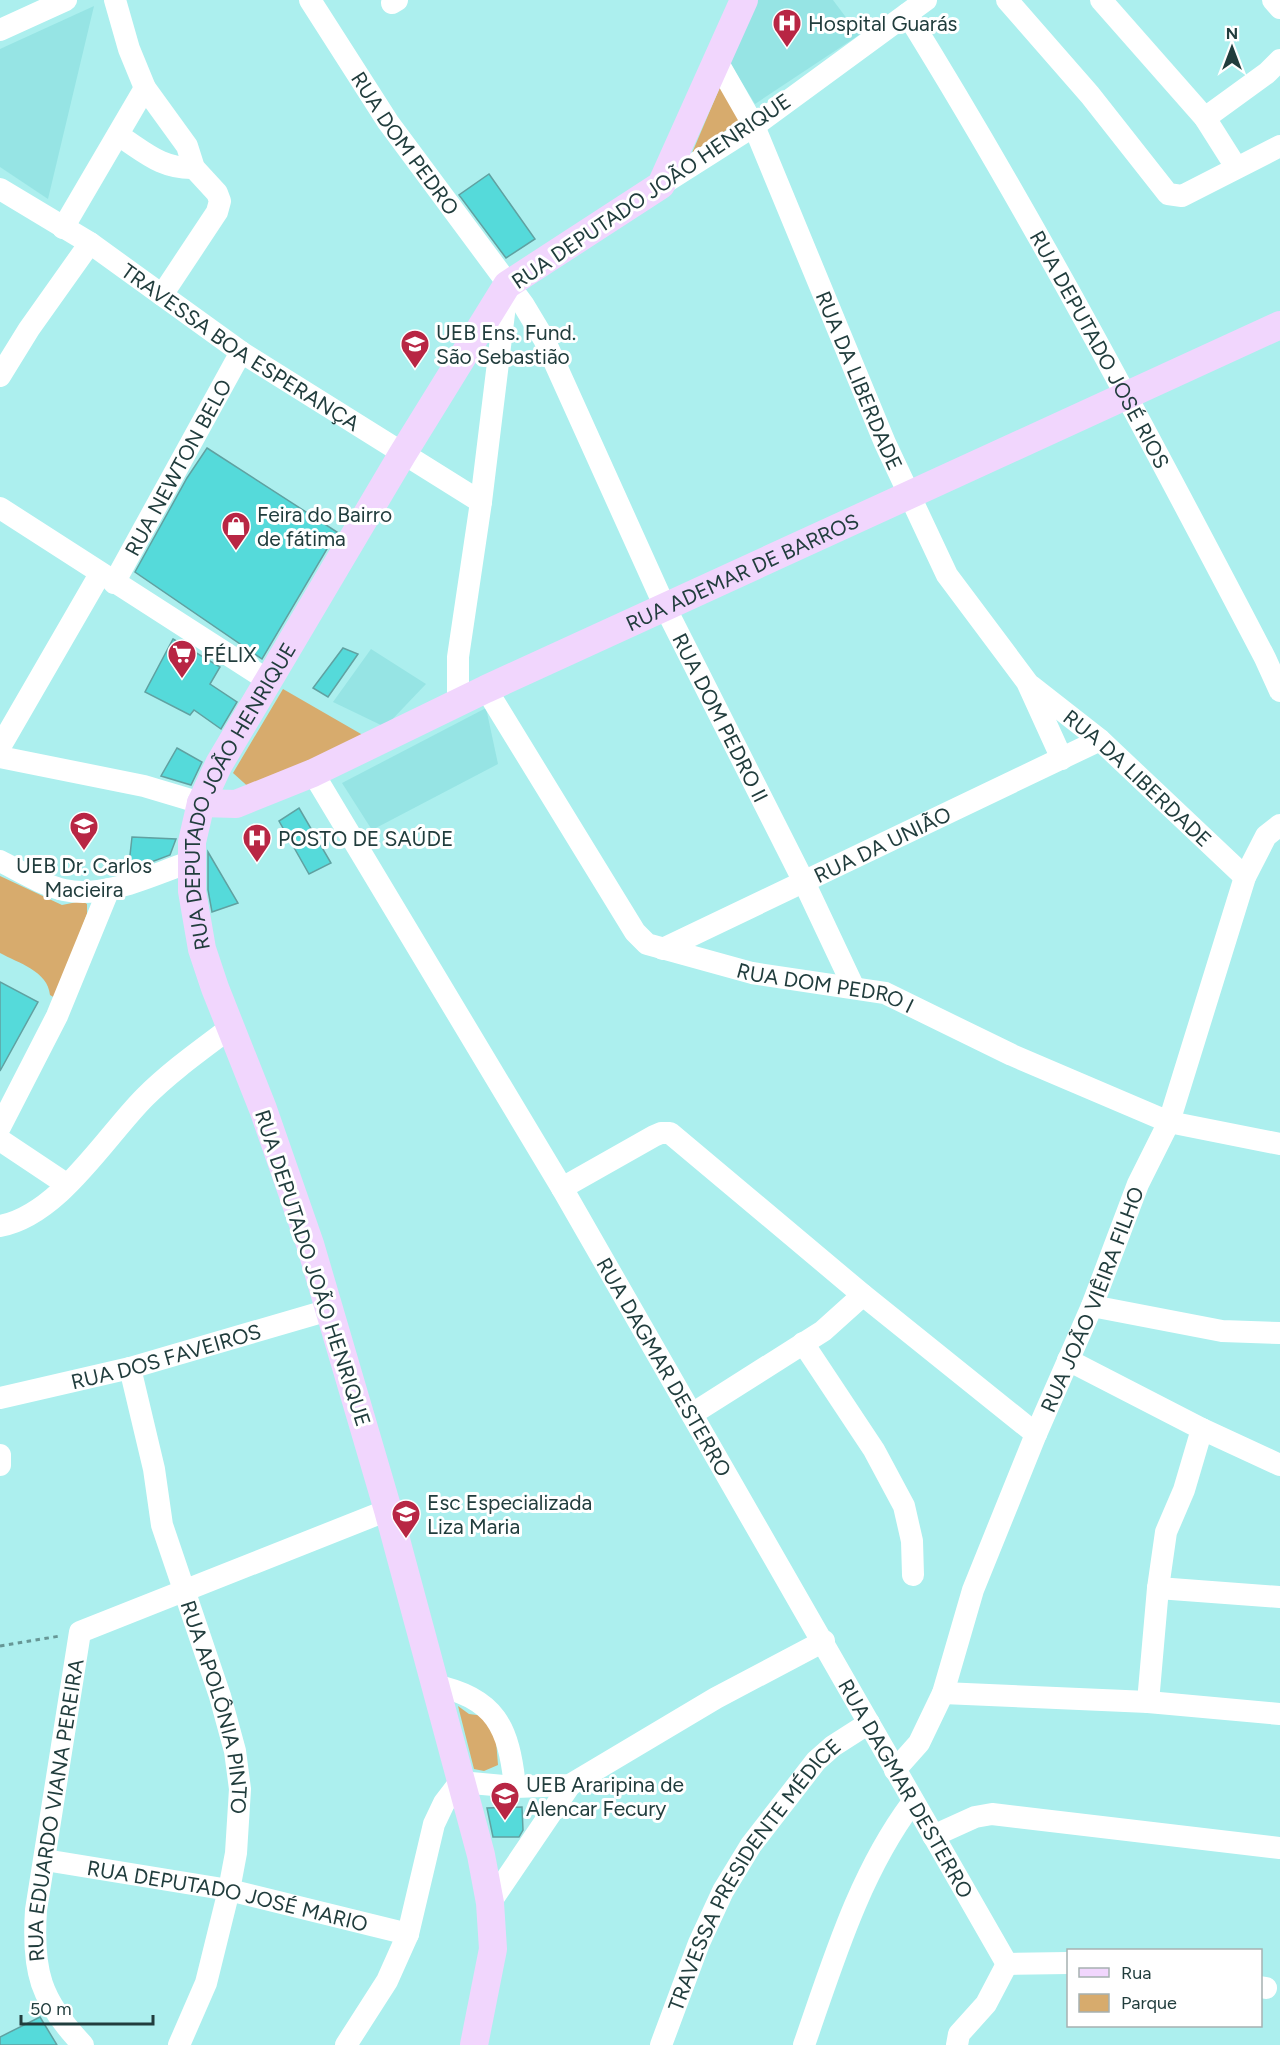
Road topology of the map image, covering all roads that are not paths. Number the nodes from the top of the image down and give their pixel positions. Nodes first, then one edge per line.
1 (66, 0) edge
2 (115, 0) edge
3 (310, 0) edge
4 (744, 0) edge
5 (926, 0) edge
6 (1007, 0) edge
7 (1101, 0) edge
8 (1273, 0) edge
9 (1280, 8) edge
10 (907, 14) junction
11 (0, 30) edge
12 (718, 63) junction
13 (1276, 68) edge
14 (145, 88) junction
15 (1205, 118) junction
16 (754, 126) junction
17 (118, 135) junction
18 (1280, 146) edge
19 (1236, 167) junction
20 (194, 168) junction
21 (661, 185) junction
22 (0, 189) edge
23 (63, 228) junction
24 (90, 243) junction
25 (507, 285) junction
26 (162, 295) junction
27 (1280, 325) edge
28 (241, 352) junction
29 (0, 376) edge
30 (1125, 395) junction
31 (402, 454) junction
32 (908, 496) junction
33 (482, 502) junction
34 (0, 508) edge
35 (107, 579) junction
36 (665, 607) junction
37 (269, 681) junction
38 (1027, 682) junction
39 (486, 689) junction
40 (1280, 691) edge
41 (458, 702) junction
42 (1100, 740) junction
43 (0, 747) edge
44 (0, 757) edge
45 (1062, 759) junction
46 (314, 773) junction
47 (201, 802) junction
48 (1280, 825) edge
49 (0, 861) edge
50 (190, 862) junction
51 (1245, 877) junction
52 (804, 882) junction
53 (109, 890) junction
54 (663, 949) junction
55 (854, 988) junction
56 (230, 1028) junction
57 (2, 1118) edge
58 (1169, 1122) junction
59 (0, 1140) edge
60 (1280, 1144) edge
61 (66, 1184) junction
62 (562, 1188) junction
63 (0, 1226) edge
64 (863, 1295) junction
65 (1092, 1306) junction
66 (329, 1310) junction
67 (1280, 1333) edge
68 (803, 1343) junction
69 (1068, 1360) junction
70 (130, 1368) junction
71 (0, 1398) edge
72 (692, 1414) junction
73 (1202, 1429) junction
74 (1036, 1434) junction
75 (0, 1455) edge
76 (0, 1465) edge
77 (1280, 1465) edge
78 (388, 1510) junction
79 (913, 1575) dead end
80 (1158, 1588) junction
81 (184, 1592) junction
82 (1280, 1597) edge
83 (824, 1641) junction
84 (433, 1685) junction
85 (943, 1693) junction
86 (1148, 1702) junction
87 (1280, 1714) edge
88 (869, 1724) junction
89 (895, 1770) junction
90 (460, 1782) junction
91 (570, 1785) junction
92 (515, 1787) junction
93 (912, 1803) junction
94 (933, 1836) junction
95 (1280, 1848) edge
96 (45, 1860) junction
97 (229, 1890) junction
98 (490, 1903) junction
99 (408, 1934) junction
100 (1006, 1964) junction
101 (1067, 1964) edge
102 (83, 2045) edge
103 (179, 2045) edge
104 (346, 2045) edge
105 (474, 2045) edge
106 (661, 2045) edge
107 (804, 2045) edge
108 (957, 2045) edge

1 - 11 street
2 - 14 street
3 - 25 street, RUA DOM PEDRO
4 - 12 main road
5 - 10 street, RUA DEPUTADO JOÃO HENRIQUE
6 - 19 street
7 - 15 street
8 - 9 street
10 - 16 street, RUA DEPUTADO JOÃO HENRIQUE
10 - 30 street, RUA DEPUTADO JOSÉ RIOS
12 - 16 street, RUA DA LIBERDADE
12 - 21 main road
13 - 15 street
14 - 17 street
14 - 20 street
15 - 19 street
16 - 21 street, RUA DEPUTADO JOÃO HENRIQUE
16 - 32 street, RUA DA LIBERDADE
17 - 20 street
17 - 23 street
18 - 19 street
20 - 26 street
21 - 25 main road, RUA DEPUTADO JOÃO HENRIQUE
22 - 23 street, TRAVESSA BOA ESPERANÇA
23 - 24 street, TRAVESSA BOA ESPERANÇA
24 - 26 street, TRAVESSA BOA ESPERANÇA
24 - 29 street
25 - 31 main road, RUA DEPUTADO JOÃO HENRIQUE
25 - 33 street
25 - 36 street, RUA DOM PEDRO II
26 - 28 street, TRAVESSA BOA ESPERANÇA
27 - 30 main road, RUA ADEMAR DE BARROS
28 - 31 street, TRAVESSA BOA ESPERANÇA
28 - 35 street, RUA NEWTON BELO
30 - 32 main road, RUA ADEMAR DE BARROS
30 - 40 street, RUA DEPUTADO JOSÉ RIOS
31 - 33 street, TRAVESSA BOA ESPERANÇA
31 - 37 main road, RUA DEPUTADO JOÃO HENRIQUE
32 - 36 main road, RUA ADEMAR DE BARROS
32 - 38 street, RUA DA LIBERDADE
33 - 41 street
34 - 35 street
35 - 37 street
35 - 43 street, RUA NEWTON BELO
36 - 39 main road, RUA ADEMAR DE BARROS
36 - 52 street, RUA DOM PEDRO II
37 - 47 main road, RUA DEPUTADO JOÃO HENRIQUE
38 - 42 street, RUA DA LIBERDADE
38 - 45 street, RUA DA LIBERDADE
39 - 41 main road, RUA ADEMAR DE BARROS
39 - 54 street, RUA DOM PEDRO I
41 - 46 main road, RUA ADEMAR DE BARROS
42 - 45 street, RUA DA UNIÃO
42 - 51 street, RUA DA LIBERDADE
44 - 47 street
45 - 52 street, RUA DA UNIÃO
46 - 47 main road, RUA ADEMAR DE BARROS
46 - 62 street, RUA DAGMAR DESTERRO
47 - 50 main road, RUA DEPUTADO JOÃO HENRIQUE
48 - 51 street, RUA JOÃO VIÊIRA FILHO
49 - 53 street
50 - 53 street
50 - 56 main road, RUA DEPUTADO JOÃO HENRIQUE
51 - 58 street, RUA JOÃO VIÊIRA FILHO
52 - 54 street, RUA DA UNIÃO
52 - 55 street, RUA DOM PEDRO II
53 - 57 street
54 - 55 street, RUA DOM PEDRO I
55 - 58 street, RUA DOM PEDRO I
56 - 61 street
56 - 66 main road, RUA DEPUTADO JOÃO HENRIQUE
58 - 60 street, RUA DOM PEDRO I
58 - 65 street, RUA JOÃO VIÊIRA FILHO
59 - 61 street
61 - 63 street
62 - 64 street
62 - 72 street, RUA DAGMAR DESTERRO
64 - 68 street
64 - 74 street
65 - 67 street
65 - 69 street, RUA JOÃO VIÊIRA FILHO
66 - 70 street, RUA DOS FAVEIROS
66 - 78 main road, RUA DEPUTADO JOÃO HENRIQUE
68 - 72 street
68 - 79 street
69 - 73 street
69 - 74 street, RUA JOÃO VIÊIRA FILHO
70 - 71 street, RUA DOS FAVEIROS
70 - 81 street, RUA APOLÔNIA PINTO
72 - 83 street, RUA DAGMAR DESTERRO
73 - 77 street
73 - 80 street
74 - 85 street, RUA JOÃO VIÊIRA FILHO
75 - 76 street
78 - 81 street
78 - 84 main road, RUA DEPUTADO JOÃO HENRIQUE
80 - 82 street
80 - 86 street
81 - 96 street, RUA EDUARDO VIANA PEREIRA
81 - 97 street, RUA APOLÔNIA PINTO
83 - 88 street, RUA DAGMAR DESTERRO
83 - 91 street
84 - 90 main road, RUA DEPUTADO JOÃO HENRIQUE
84 - 92 street
85 - 86 street
85 - 89 street, RUA JOÃO VIÊIRA FILHO
86 - 87 street
88 - 89 street, RUA DAGMAR DESTERRO
88 - 106 street, TRAVESSA PRESIDENTE MÉDICE
89 - 93 street, RUA DAGMAR DESTERRO
90 - 92 street
90 - 98 main road, RUA DEPUTADO JOÃO HENRIQUE
90 - 99 street
91 - 92 street
91 - 98 street
93 - 94 street, RUA DAGMAR DESTERRO
93 - 107 street
94 - 95 street
94 - 100 street, RUA DAGMAR DESTERRO
96 - 97 street, RUA DEPUTADO JOSÉ MARIO
96 - 102 street, RUA EDUARDO VIANA PEREIRA
97 - 99 street, RUA DEPUTADO JOSÉ MARIO
97 - 103 street, RUA APOLÔNIA PINTO
98 - 105 main road, RUA DEPUTADO JOÃO HENRIQUE
99 - 104 street
100 - 101 street
100 - 108 street

